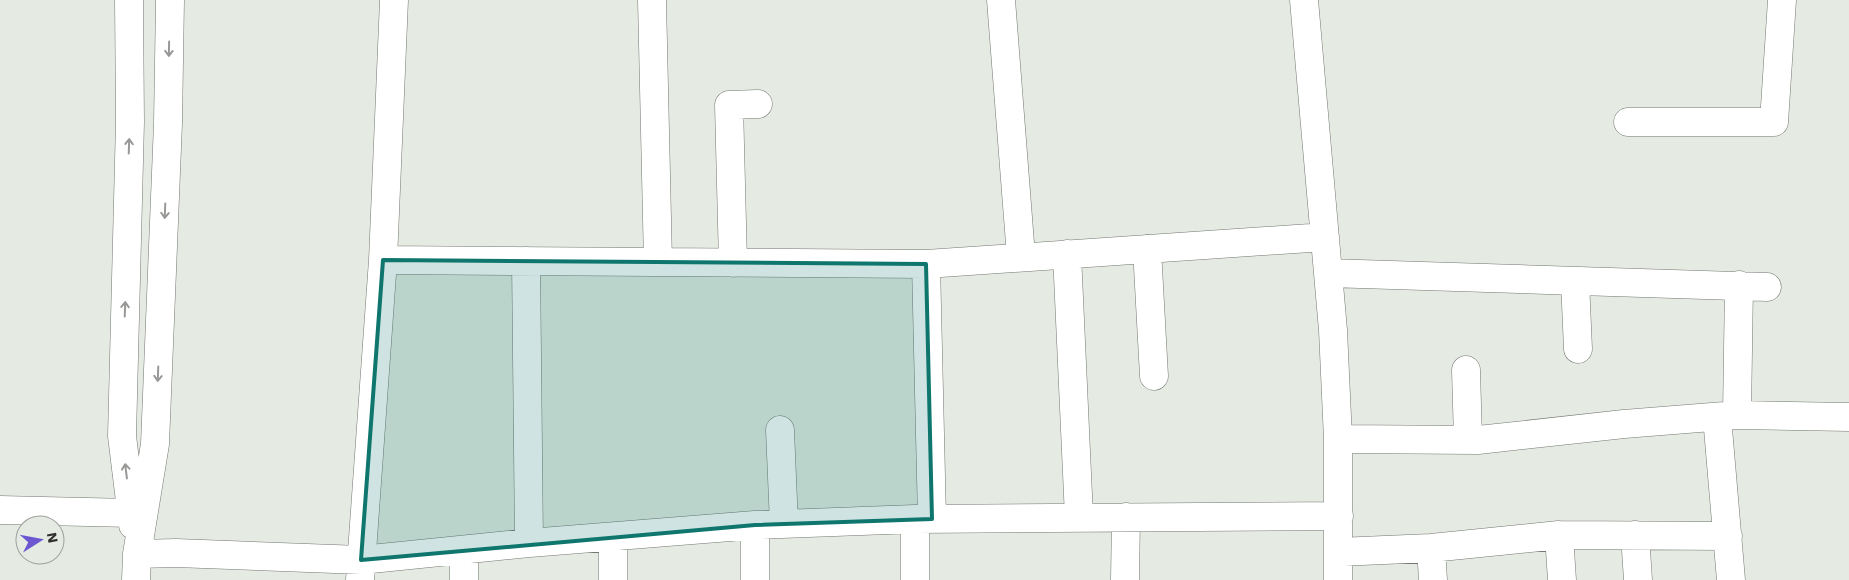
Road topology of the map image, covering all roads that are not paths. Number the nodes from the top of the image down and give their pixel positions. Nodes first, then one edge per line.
1 (129, 0) edge
2 (170, 0) edge
3 (394, 0) edge
4 (652, 0) edge
5 (1001, 0) edge
6 (1304, 0) edge
7 (1782, 0) edge
8 (758, 104) dead end
9 (1628, 122) dead end
10 (1325, 237) junction
11 (1147, 249) junction
12 (1067, 254) junction
13 (1021, 256) junction
14 (383, 260) junction
15 (526, 261) junction
16 (658, 262) junction
17 (733, 262) junction
18 (926, 264) junction
19 (1328, 274) junction
20 (1575, 281) junction
21 (1739, 286) junction
22 (1767, 286) dead end
23 (1578, 349) dead end
24 (1466, 370) dead end
25 (1154, 376) dead end
26 (1727, 416) junction
27 (1849, 417) edge
28 (780, 430) dead end
29 (1338, 438) junction
30 (1468, 440) junction
31 (0, 510) edge
32 (131, 513) junction
33 (1339, 516) junction
34 (1078, 517) junction
35 (1126, 518) junction
36 (924, 519) junction
37 (784, 524) junction
38 (755, 526) junction
39 (1635, 535) junction
40 (1559, 536) junction
41 (1728, 536) junction
42 (613, 538) junction
43 (530, 543) junction
44 (1431, 548) junction
45 (464, 550) junction
46 (1338, 552) junction
47 (136, 567) edge
48 (360, 570) edge
49 (464, 580) edge
50 (613, 580) edge
51 (755, 580) edge
52 (915, 580) edge
53 (1125, 580) edge
54 (1338, 580) edge
55 (1433, 580) edge
56 (1562, 580) edge
57 (1638, 580) edge
58 (1732, 580) edge

32 -> 1 street
2 -> 47 street
3 - 14 street
4 - 16 street
5 - 13 street
6 - 10 street
7 - 9 street
8 - 17 street
10 - 11 street
10 - 19 street
11 - 12 street
11 - 25 street
12 - 13 street
12 - 34 street
13 - 18 street
14 - 15 street
14 - 48 street
15 - 16 street
15 - 43 street
16 - 17 street
17 - 18 street
18 - 36 street
19 - 20 street
19 - 29 street
20 - 21 street
20 - 23 street
21 - 22 street
21 - 26 street
24 - 30 street
26 - 27 street
26 - 30 street
26 - 41 street
28 - 37 street
29 - 30 street
29 - 33 street
31 - 32 street
32 - 47 street
33 - 35 street
33 - 46 street
34 - 35 street
34 - 36 street
35 - 53 street
36 - 37 street
36 - 52 street
37 - 38 street
38 - 42 street
38 - 51 street
39 - 40 street
39 - 41 street
39 - 57 street
40 - 44 street
40 - 56 street
41 - 58 street
42 - 43 street
42 - 50 street
43 - 45 street
44 - 46 street
44 - 55 street
45 - 48 street
45 - 49 street
46 - 54 street
47 - 48 street

